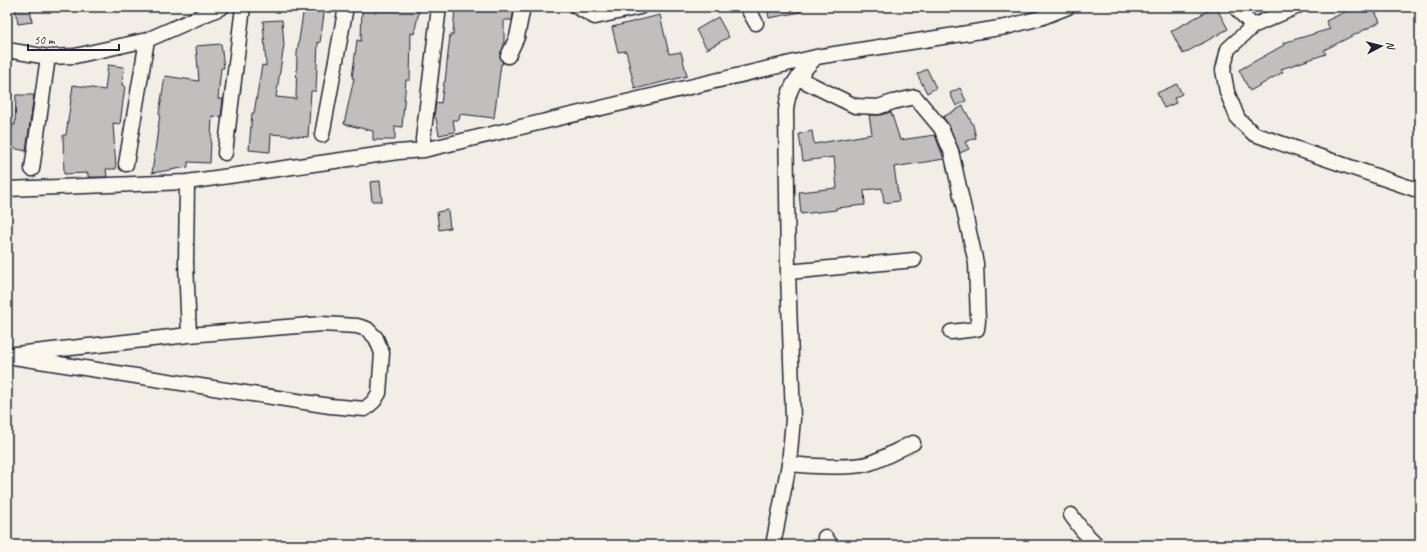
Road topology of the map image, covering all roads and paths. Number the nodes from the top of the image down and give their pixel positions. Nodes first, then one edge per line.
1 (222, 7) edge
2 (243, 7) edge
3 (346, 7) edge
4 (439, 7) edge
5 (523, 7) edge
6 (577, 7) edge
7 (640, 7) edge
8 (747, 7) edge
9 (1068, 7) edge
10 (1235, 7) edge
11 (1296, 7) edge
12 (756, 23) dead end
13 (1253, 26) junction
14 (147, 40) junction
15 (7, 50) edge
16 (508, 56) dead end
17 (48, 57) junction
18 (816, 57) junction
19 (798, 78) junction
20 (322, 135) dead end
21 (424, 150) junction
22 (225, 153) dead end
23 (126, 164) dead end
24 (32, 169) dead end
25 (186, 182) junction
26 (7, 189) edge
27 (1420, 191) edge
28 (914, 260) dead end
29 (788, 272) junction
30 (951, 332) dead end
31 (189, 335) junction
32 (7, 355) edge
33 (913, 442) dead end
34 (789, 464) junction
35 (1071, 515) dead end
36 (773, 545) edge
37 (1097, 545) edge

1 - 14 street
2 - 22 street
3 - 20 street
4 - 21 street
5 - 16 street
6 - 7 street
8 - 12 street
9 - 18 street
10 - 13 street
11 - 13 street
13 - 27 street
14 - 17 street
14 - 23 street
15 - 17 street
17 - 24 street
18 - 19 street
18 - 21 street
19 - 29 street
19 - 30 street
21 - 25 street
25 - 26 street
25 - 31 street
28 - 29 street
29 - 34 street
31 - 32 street
31 - 32 street
33 - 34 street
34 - 36 street
35 - 37 street

